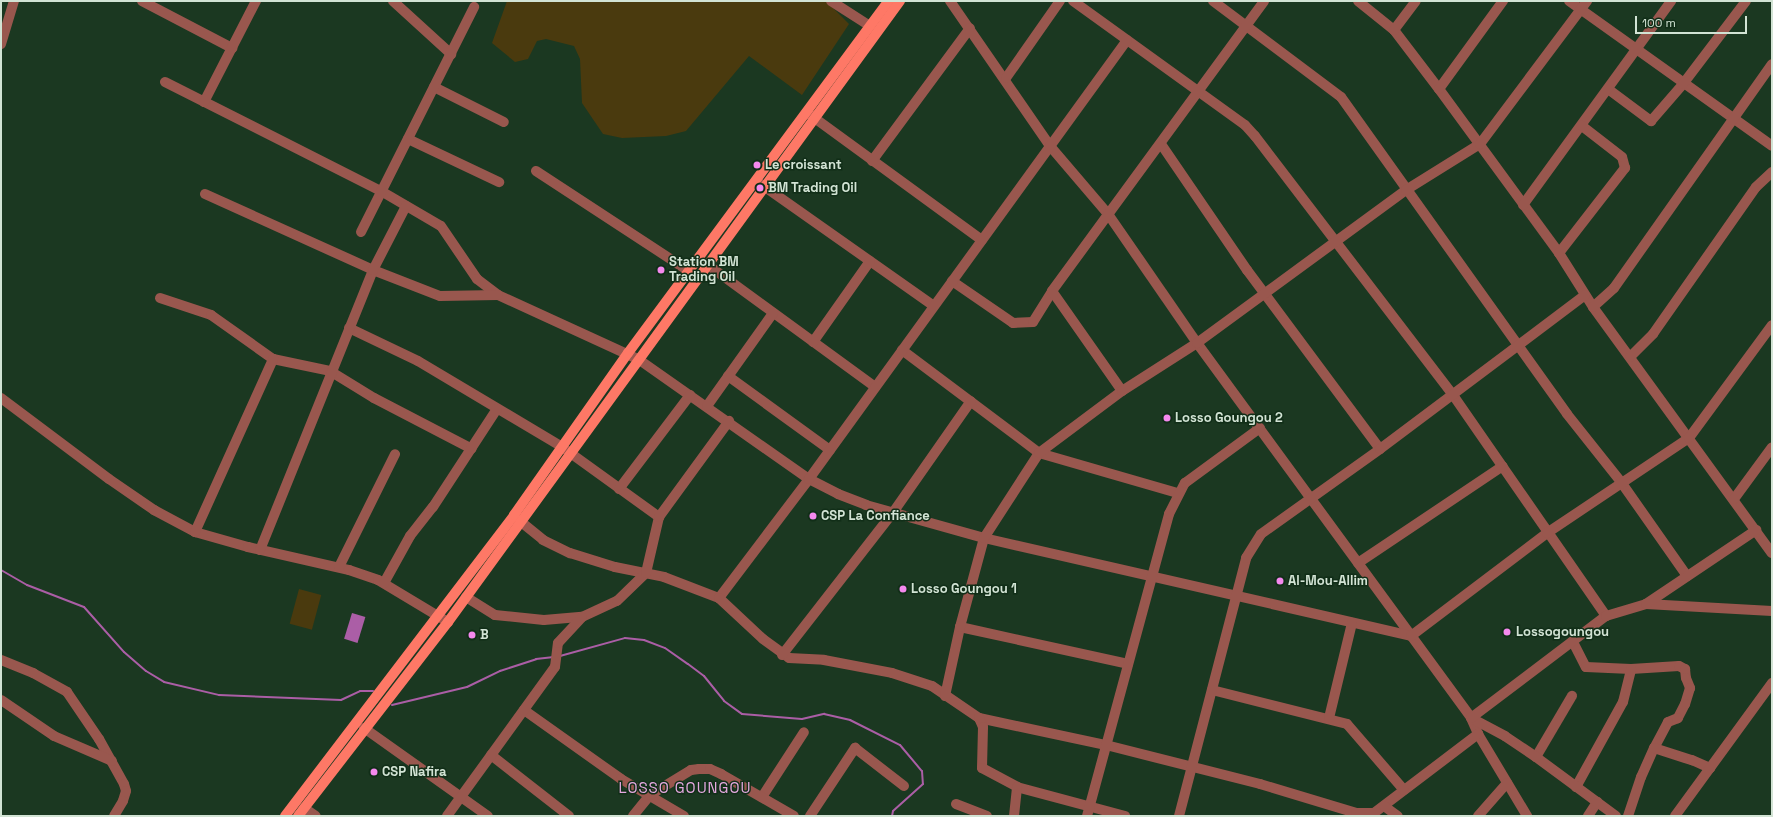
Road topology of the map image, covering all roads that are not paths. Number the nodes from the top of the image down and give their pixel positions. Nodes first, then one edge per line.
1 (14, 1) edge
2 (142, 1) edge
3 (256, 1) edge
4 (393, 1) edge
5 (831, 1) edge
6 (888, 1) edge
7 (900, 1) edge
8 (950, 1) edge
9 (1060, 1) edge
10 (1073, 1) edge
11 (1213, 1) edge
12 (1264, 1) edge
13 (1358, 1) edge
14 (1416, 1) edge
15 (1503, 1) edge
16 (1569, 1) edge
17 (1587, 1) edge
18 (1671, 1) edge
19 (1746, 1) edge
20 (474, 7) dead end
21 (1581, 9) junction
22 (870, 26) junction
23 (1247, 26) junction
24 (970, 28) junction
25 (1394, 30) junction
26 (1127, 40) junction
27 (1, 44) edge
28 (232, 48) junction
29 (1637, 49) junction
30 (450, 54) junction
31 (1772, 64) edge
32 (1006, 78) junction
33 (165, 82) dead end
34 (1683, 84) junction
35 (434, 87) junction
36 (1439, 89) junction
37 (1608, 89) junction
38 (1198, 92) junction
39 (204, 102) junction
40 (811, 116) junction
41 (1733, 120) junction
42 (504, 122) dead end
43 (1582, 126) junction
44 (408, 139) junction
45 (1161, 144) junction
46 (1480, 144) junction
47 (1050, 146) junction
48 (1772, 146) edge
49 (872, 161) junction
50 (536, 171) dead end
51 (1772, 172) edge
52 (499, 182) dead end
53 (760, 184) junction
54 (1406, 190) junction
55 (381, 191) junction
56 (205, 194) dead end
57 (1523, 205) junction
58 (406, 206) junction
59 (1108, 214) junction
60 (360, 232) dead end
61 (982, 240) junction
62 (1336, 240) junction
63 (1559, 253) junction
64 (870, 261) junction
65 (708, 265) junction
66 (373, 270) junction
67 (689, 271) junction
68 (952, 281) junction
69 (1052, 291) junction
70 (1264, 292) junction
71 (498, 295) junction
72 (1585, 295) junction
73 (160, 298) dead end
74 (934, 306) junction
75 (1593, 307) junction
76 (773, 312) junction
77 (1772, 325) edge
78 (349, 328) junction
79 (813, 342) junction
80 (1197, 343) junction
81 (1519, 346) junction
82 (902, 350) junction
83 (628, 353) junction
84 (1630, 357) junction
85 (273, 359) junction
86 (638, 359) junction
87 (330, 371) junction
88 (728, 376) junction
89 (875, 387) junction
90 (1122, 391) junction
91 (690, 395) junction
92 (1453, 395) junction
93 (1, 398) edge
94 (971, 400) junction
95 (707, 406) junction
96 (497, 409) junction
97 (728, 420) junction
98 (1260, 428) junction
99 (1689, 438) junction
100 (1772, 447) edge
101 (472, 449) junction
102 (1380, 449) junction
103 (566, 450) junction
104 (830, 450) junction
105 (1039, 453) junction
106 (395, 454) dead end
107 (1503, 466) junction
108 (808, 479) junction
109 (1621, 482) junction
110 (620, 489) junction
111 (1178, 493) junction
112 (1312, 497) junction
113 (1734, 499) junction
114 (894, 511) junction
115 (659, 518) junction
116 (518, 519) junction
117 (1756, 530) junction
118 (195, 532) junction
119 (1547, 534) junction
120 (984, 538) junction
121 (260, 550) junction
122 (1772, 553) edge
123 (1358, 563) junction
124 (339, 567) junction
125 (646, 573) junction
126 (1151, 576) junction
127 (1687, 576) junction
128 (384, 583) junction
129 (1237, 596) junction
130 (466, 597) junction
131 (719, 598) junction
132 (1646, 604) junction
133 (1772, 611) edge
134 (439, 615) junction
135 (1606, 616) junction
136 (582, 617) junction
137 (448, 622) junction
138 (1352, 623) junction
139 (960, 627) junction
140 (1411, 636) junction
141 (1573, 642) junction
142 (782, 655) junction
143 (1, 660) edge
144 (1128, 664) junction
145 (1631, 669) junction
146 (1772, 683) edge
147 (1212, 690) junction
148 (945, 696) junction
149 (1572, 696) dead end
150 (1, 700) edge
151 (524, 710) junction
152 (979, 718) junction
153 (1330, 718) junction
154 (1471, 718) junction
155 (364, 728) junction
156 (804, 732) dead end
157 (1478, 734) junction
158 (1106, 745) junction
159 (1654, 748) junction
160 (491, 755) junction
161 (1536, 757) junction
162 (112, 761) junction
163 (1192, 766) junction
164 (1710, 768) junction
165 (1507, 783) junction
166 (904, 786) dead end
167 (1017, 787) junction
168 (1576, 787) junction
169 (1404, 790) junction
170 (650, 795) junction
171 (461, 796) junction
172 (762, 798) junction
173 (1183, 800) junction
174 (1597, 802) junction
175 (956, 804) dead end
176 (1384, 806) junction
177 (304, 808) junction
178 (1089, 811) edge
179 (1355, 815) edge
180 (115, 816) edge
181 (285, 816) edge
182 (298, 816) edge
183 (316, 816) edge
184 (447, 816) edge
185 (488, 816) edge
186 (570, 816) edge
187 (633, 816) edge
188 (684, 816) edge
189 (794, 816) edge
190 (810, 816) edge
191 (987, 816) edge
192 (1014, 816) edge
193 (1124, 816) edge
194 (1179, 816) edge
195 (1186, 816) edge
196 (1398, 816) edge
197 (1478, 816) edge
198 (1527, 816) edge
199 (1588, 816) edge
200 (1616, 816) edge
201 (1628, 816) edge
202 (1675, 816) edge

1 - 27 street
2 - 28 street
3 - 28 street
4 - 30 street
5 - 22 street
6 - 22 main road
7 - 40 main road
8 - 24 street
9 - 32 street
10 - 26 street
11 - 23 street
12 - 23 street
13 - 25 street
14 - 25 street
15 - 36 street
16 - 21 street
17 - 21 street
18 - 29 street
19 - 34 street
20 - 30 street
21 - 29 street
21 - 46 street
22 - 40 main road
23 - 38 street
23 - 54 street
24 - 32 street
24 - 49 street
25 - 36 street
26 - 38 street
26 - 47 street
28 - 39 street
29 - 34 street
29 - 37 street
30 - 35 street
31 - 41 street
32 - 47 street
33 - 39 street
34 - 37 street
34 - 41 street
35 - 42 street
35 - 44 street
36 - 46 street
37 - 43 street
38 - 45 street
38 - 62 street
39 - 55 street
40 - 49 street
40 - 53 main road
41 - 48 street
41 - 75 street
43 - 57 street
43 - 63 street
44 - 52 street
44 - 55 street
45 - 59 street
45 - 70 street
46 - 54 street
46 - 57 street
47 - 59 street
47 - 61 street
49 - 61 street
50 - 67 street
51 - 84 street
53 - 64 street
53 - 65 main road
53 - 67 main road
54 - 62 street
54 - 81 street
55 - 58 street
55 - 60 street
56 - 66 street
57 - 63 street
58 - 66 street
58 - 71 street
59 - 69 street
59 - 80 street
61 - 68 street
62 - 70 street
62 - 92 street
63 - 72 street
64 - 74 street
64 - 79 street
65 - 76 street
65 - 86 main road
66 - 71 street
66 - 78 street
67 - 83 main road
68 - 69 street
68 - 74 street
69 - 90 street
70 - 80 street
70 - 102 street
71 - 83 street
72 - 75 street
72 - 81 street
73 - 85 street
74 - 82 street
75 - 84 street
76 - 79 street
76 - 88 street
77 - 99 street
78 - 87 street
78 - 96 street
79 - 89 street
80 - 90 street
80 - 98 street
81 - 92 street
81 - 109 street
82 - 89 street
82 - 94 street
83 - 86 street
83 - 103 main road
84 - 99 street
85 - 87 street
85 - 118 street
86 - 91 street
86 - 103 main road
87 - 101 street
87 - 121 street
88 - 95 street
88 - 104 street
89 - 104 street
90 - 105 street
91 - 95 street
91 - 110 street
92 - 102 street
92 - 107 street
93 - 118 street
94 - 105 street
94 - 114 street
95 - 97 street
96 - 101 street
96 - 103 street
97 - 108 street
97 - 115 street
98 - 111 street
98 - 112 street
99 - 109 street
99 - 113 street
100 - 113 street
101 - 128 street
102 - 112 street
103 - 110 street
103 - 116 main road
104 - 108 street
105 - 111 street
105 - 120 street
106 - 124 street
107 - 119 street
107 - 123 street
108 - 114 street
108 - 131 street
109 - 119 street
109 - 127 street
110 - 115 street
111 - 126 street
112 - 123 street
112 - 129 street
113 - 117 street
114 - 120 street
114 - 142 street
115 - 125 street
116 - 125 street
116 - 130 main road
116 - 134 main road
117 - 122 street
117 - 127 street
118 - 121 street
119 - 135 street
119 - 140 street
120 - 126 street
120 - 139 street
121 - 124 street
123 - 140 street
124 - 128 street
125 - 131 street
125 - 136 street
126 - 129 street
126 - 144 street
127 - 132 street
128 - 134 street
129 - 138 street
129 - 147 street
130 - 136 street
130 - 137 main road
131 - 142 street
132 - 133 street
132 - 135 street
134 - 137 street
134 - 181 main road
135 - 141 street
136 - 151 street
137 - 155 main road
138 - 140 street
138 - 153 street
139 - 144 street
139 - 148 street
140 - 154 street
141 - 145 street
141 - 154 street
142 - 148 street
143 - 162 street
144 - 158 street
145 - 159 street
145 - 168 street
146 - 164 street
147 - 153 street
147 - 163 street
148 - 152 street
149 - 161 street
150 - 162 street
151 - 160 street
151 - 170 street
152 - 158 street
152 - 167 street
153 - 169 street
154 - 157 street
154 - 161 street
155 - 171 street
155 - 177 main road
156 - 172 street
157 - 165 street
157 - 169 street
158 - 163 street
158 - 178 street
159 - 164 street
159 - 201 street
160 - 171 street
160 - 186 street
161 - 168 street
162 - 180 street
163 - 173 street
163 - 179 street
164 - 202 street
165 - 197 street
165 - 198 street
166 - 190 street
167 - 178 street
167 - 192 street
168 - 174 street
169 - 176 street
170 - 172 street
170 - 187 street
170 - 188 street
171 - 184 street
171 - 185 street
172 - 189 street
173 - 194 street
173 - 195 street
174 - 199 street
174 - 200 street
175 - 191 street
176 - 179 street
176 - 196 street
177 - 182 main road
177 - 183 street
178 - 193 street

